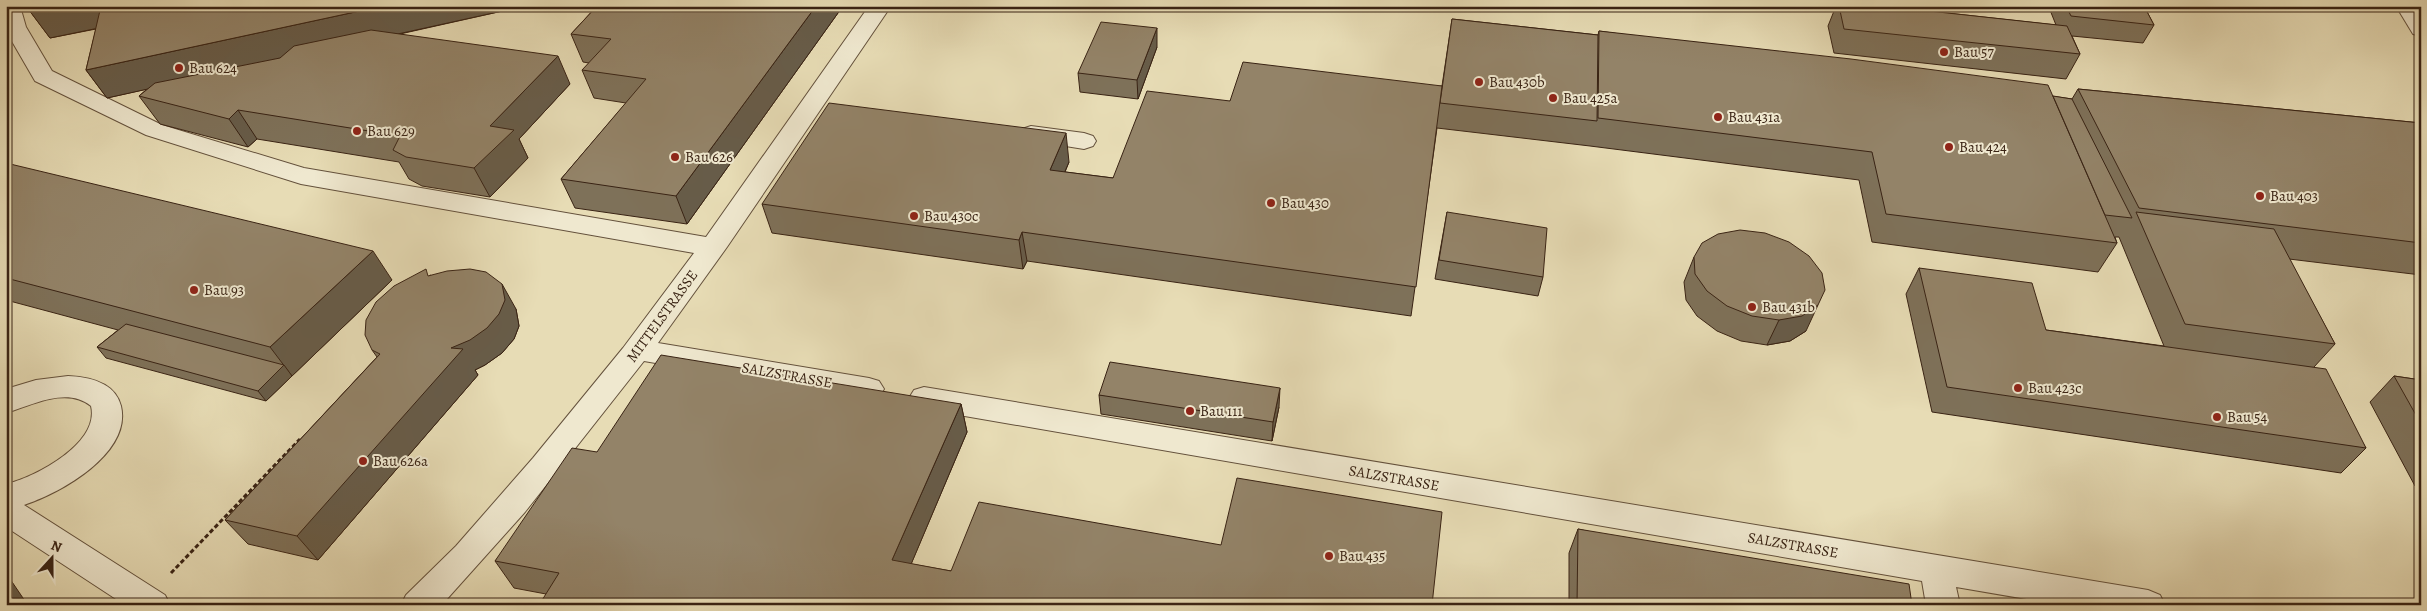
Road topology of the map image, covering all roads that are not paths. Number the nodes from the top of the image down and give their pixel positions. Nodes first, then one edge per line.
1 (9, 6) edge
2 (880, 6) edge
3 (2407, 6) edge
4 (2421, 29) edge
5 (811, 105) junction
6 (840, 109) edge
7 (1006, 131) edge
8 (1084, 141) dead end
9 (711, 247) junction
10 (639, 350) junction
11 (6, 402) edge
12 (6, 497) edge
13 (6, 510) edge
14 (1936, 570) junction
15 (150, 602) edge
16 (418, 605) edge
17 (1943, 605) edge
18 (2148, 605) edge

1 - 9 street
2 - 5 street, MITTELSTRASSE
3 - 4 street
5 - 6 street
5 - 9 street, MITTELSTRASSE
7 - 8 street
9 - 10 street, MITTELSTRASSE
10 - 14 street, SALZSTRASSE
10 - 16 street, MITTELSTRASSE
11 - 12 street
13 - 15 street
14 - 17 street
14 - 18 street, SALZSTRASSE

